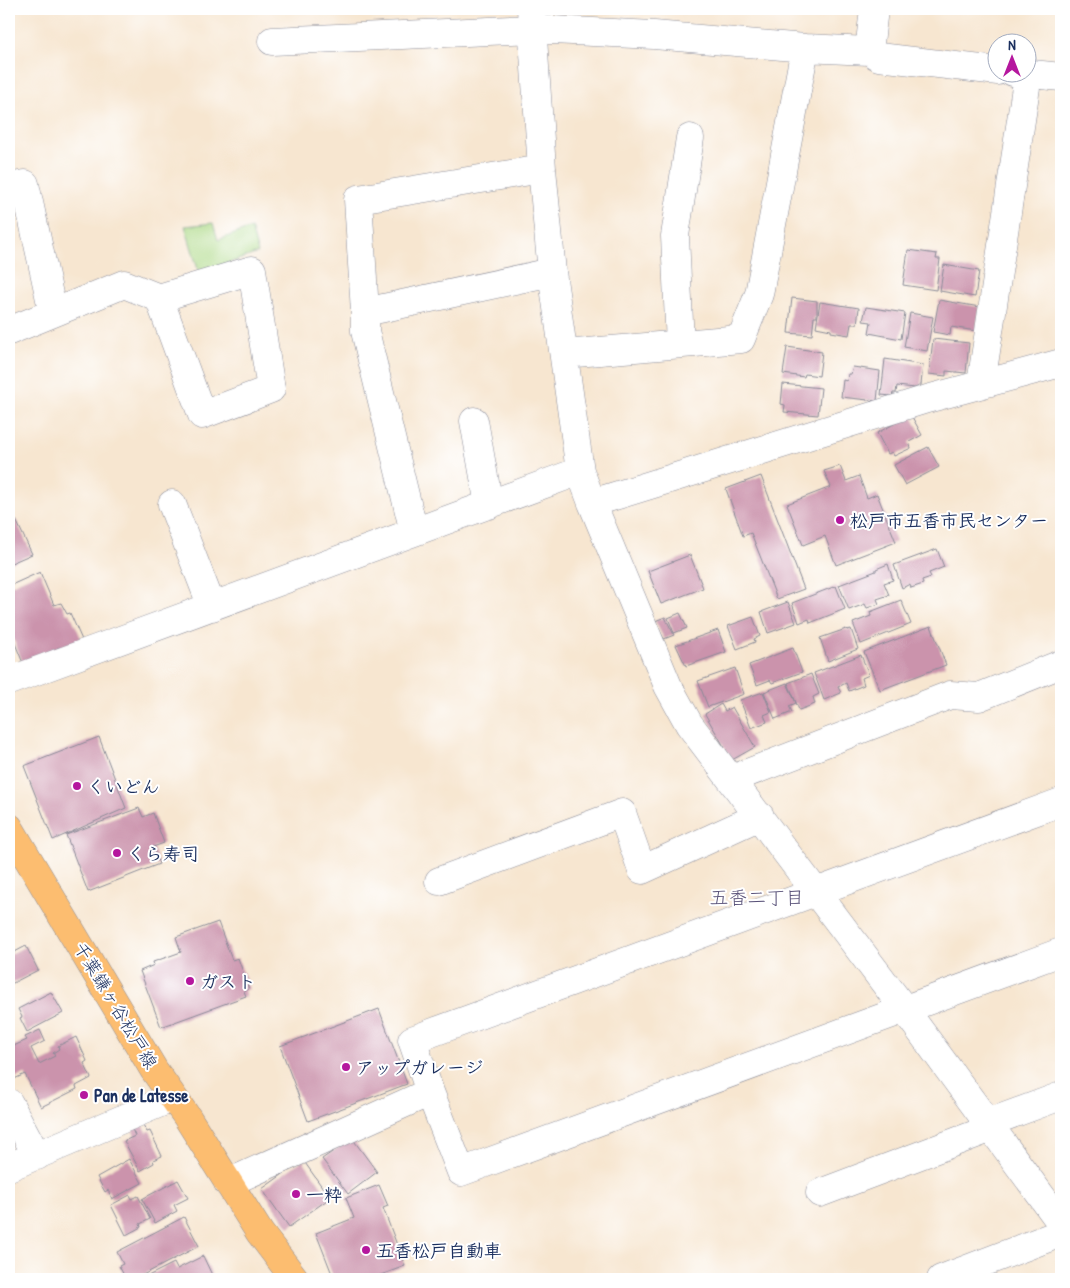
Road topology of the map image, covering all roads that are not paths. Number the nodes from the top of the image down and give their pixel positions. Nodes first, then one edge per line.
1 (874, 9) edge
2 (532, 19) edge
3 (272, 41) dead end
4 (805, 48) junction
5 (869, 51) junction
6 (988, 70) edge
7 (1038, 75) edge
8 (1061, 77) edge
9 (1019, 82) edge
10 (690, 138) dead end
11 (542, 169) junction
12 (9, 187) edge
13 (552, 272) junction
14 (159, 298) junction
15 (365, 312) junction
16 (52, 313) junction
17 (9, 332) edge
18 (680, 344) junction
19 (564, 354) junction
20 (1061, 363) edge
21 (981, 384) junction
22 (474, 421) dead end
23 (580, 471) junction
24 (592, 503) junction
25 (172, 504) dead end
26 (489, 505) junction
27 (414, 532) junction
28 (212, 606) junction
29 (1061, 664) edge
30 (9, 681) edge
31 (732, 779) junction
32 (1061, 802) edge
33 (760, 816) junction
34 (9, 827) edge
35 (439, 881) dead end
36 (817, 893) junction
37 (1061, 952) edge
38 (904, 1010) junction
39 (430, 1092) junction
40 (1061, 1096) edge
41 (172, 1098) junction
42 (9, 1103) edge
43 (990, 1126) junction
44 (37, 1156) junction
45 (9, 1167) edge
46 (228, 1183) junction
47 (820, 1192) dead end
48 (1061, 1223) edge
49 (1061, 1233) edge
50 (295, 1279) edge
51 (941, 1279) edge

1 - 5 street
2 - 3 street
2 - 4 street
2 - 11 street
4 - 5 street
4 - 18 street
5 - 6 street
7 - 8 street
9 - 21 street
10 - 18 street
11 - 13 street
11 - 15 street
12 - 16 street
13 - 15 street
13 - 19 street
14 - 14 street
14 - 16 street
15 - 27 street
16 - 17 street
18 - 19 street
19 - 23 street
20 - 21 street
21 - 24 street
22 - 26 street
23 - 24 street
23 - 26 street
24 - 31 street
25 - 28 street
26 - 27 street
27 - 28 street
28 - 30 street
29 - 31 street
31 - 33 street
32 - 36 street
33 - 35 street
33 - 36 street
34 - 41 main road, 千葉鎌ヶ谷松戸線
36 - 38 street
36 - 39 street
37 - 38 street
38 - 39 street
38 - 43 street
39 - 46 street
40 - 43 street
41 - 44 street
41 - 46 main road, 千葉鎌ヶ谷松戸線
42 - 44 street
43 - 47 street
43 - 48 street
44 - 45 street
46 - 50 main road, 千葉鎌ヶ谷松戸線
49 - 51 street

